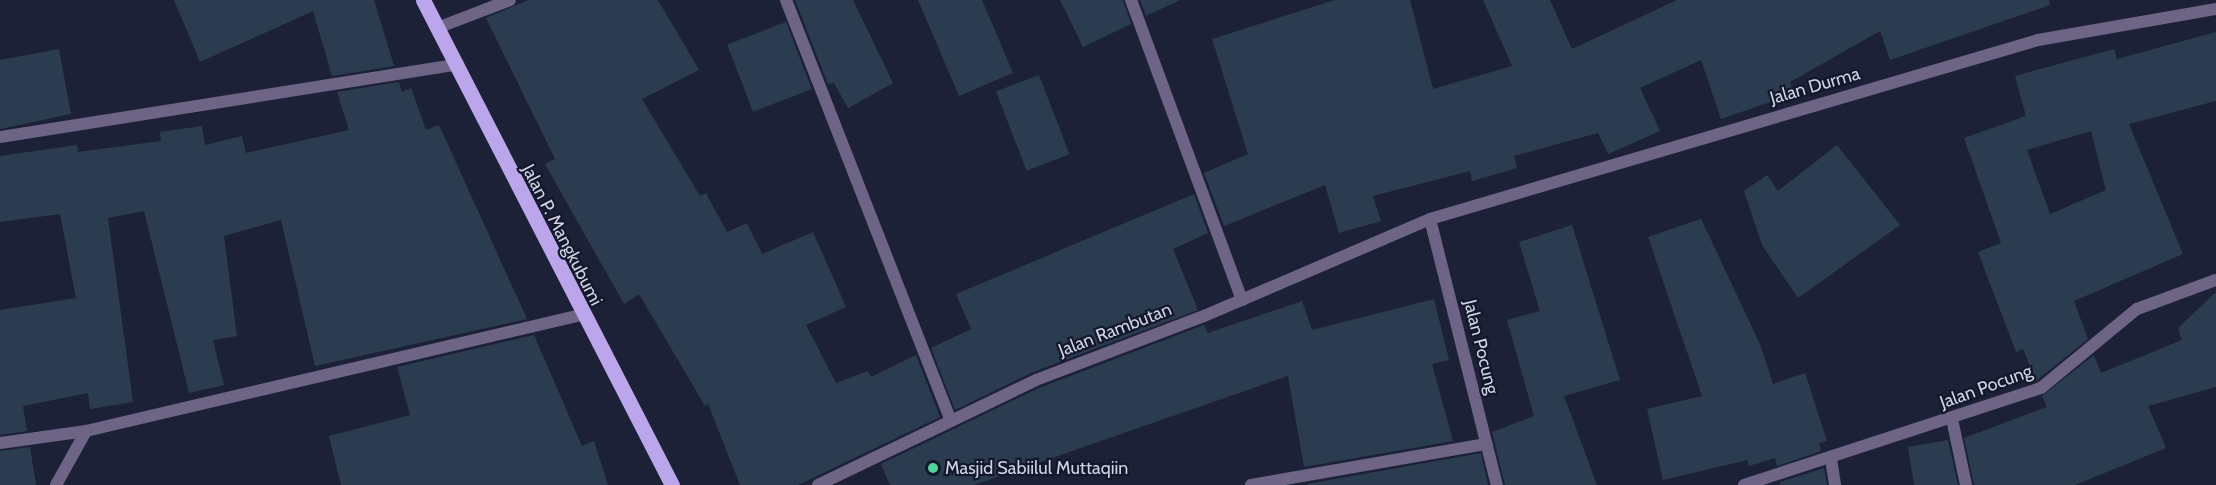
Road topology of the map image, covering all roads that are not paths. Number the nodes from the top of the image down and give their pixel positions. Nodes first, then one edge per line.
1 (423, 0) edge
2 (510, 0) edge
3 (786, 0) edge
4 (1131, 0) edge
5 (2216, 9) edge
6 (437, 28) junction
7 (453, 65) junction
8 (0, 138) edge
9 (1430, 219) junction
10 (2216, 280) edge
11 (1242, 300) junction
12 (581, 315) junction
13 (1952, 419) junction
14 (951, 421) junction
15 (86, 431) junction
16 (0, 443) edge
17 (1486, 444) junction
18 (1832, 459) junction
19 (56, 485) edge
20 (672, 485) edge
21 (818, 485) edge
22 (1251, 485) edge
23 (1497, 485) edge
24 (1744, 485) edge
25 (1835, 485) edge
26 (1966, 485) edge

1 - 6 main road, Jalan P. Mangkubumi
2 - 6 street
3 - 14 street
4 - 11 street
5 - 9 street, Jalan Durma
6 - 7 main road, Jalan P. Mangkubumi
7 - 8 street
7 - 12 main road, Jalan P. Mangkubumi
9 - 11 street, Jalan Rambutan
9 - 17 street, Jalan Pocung
10 - 13 street, Jalan Pocung
11 - 14 street, Jalan Rambutan
12 - 15 street
12 - 20 main road, Jalan P. Mangkubumi
13 - 18 street, Jalan Pocung
13 - 26 street
14 - 21 street, Jalan Rambutan
15 - 16 street
15 - 19 street
17 - 22 street
17 - 23 street, Jalan Pocung
18 - 24 street, Jalan Pocung
18 - 25 street

